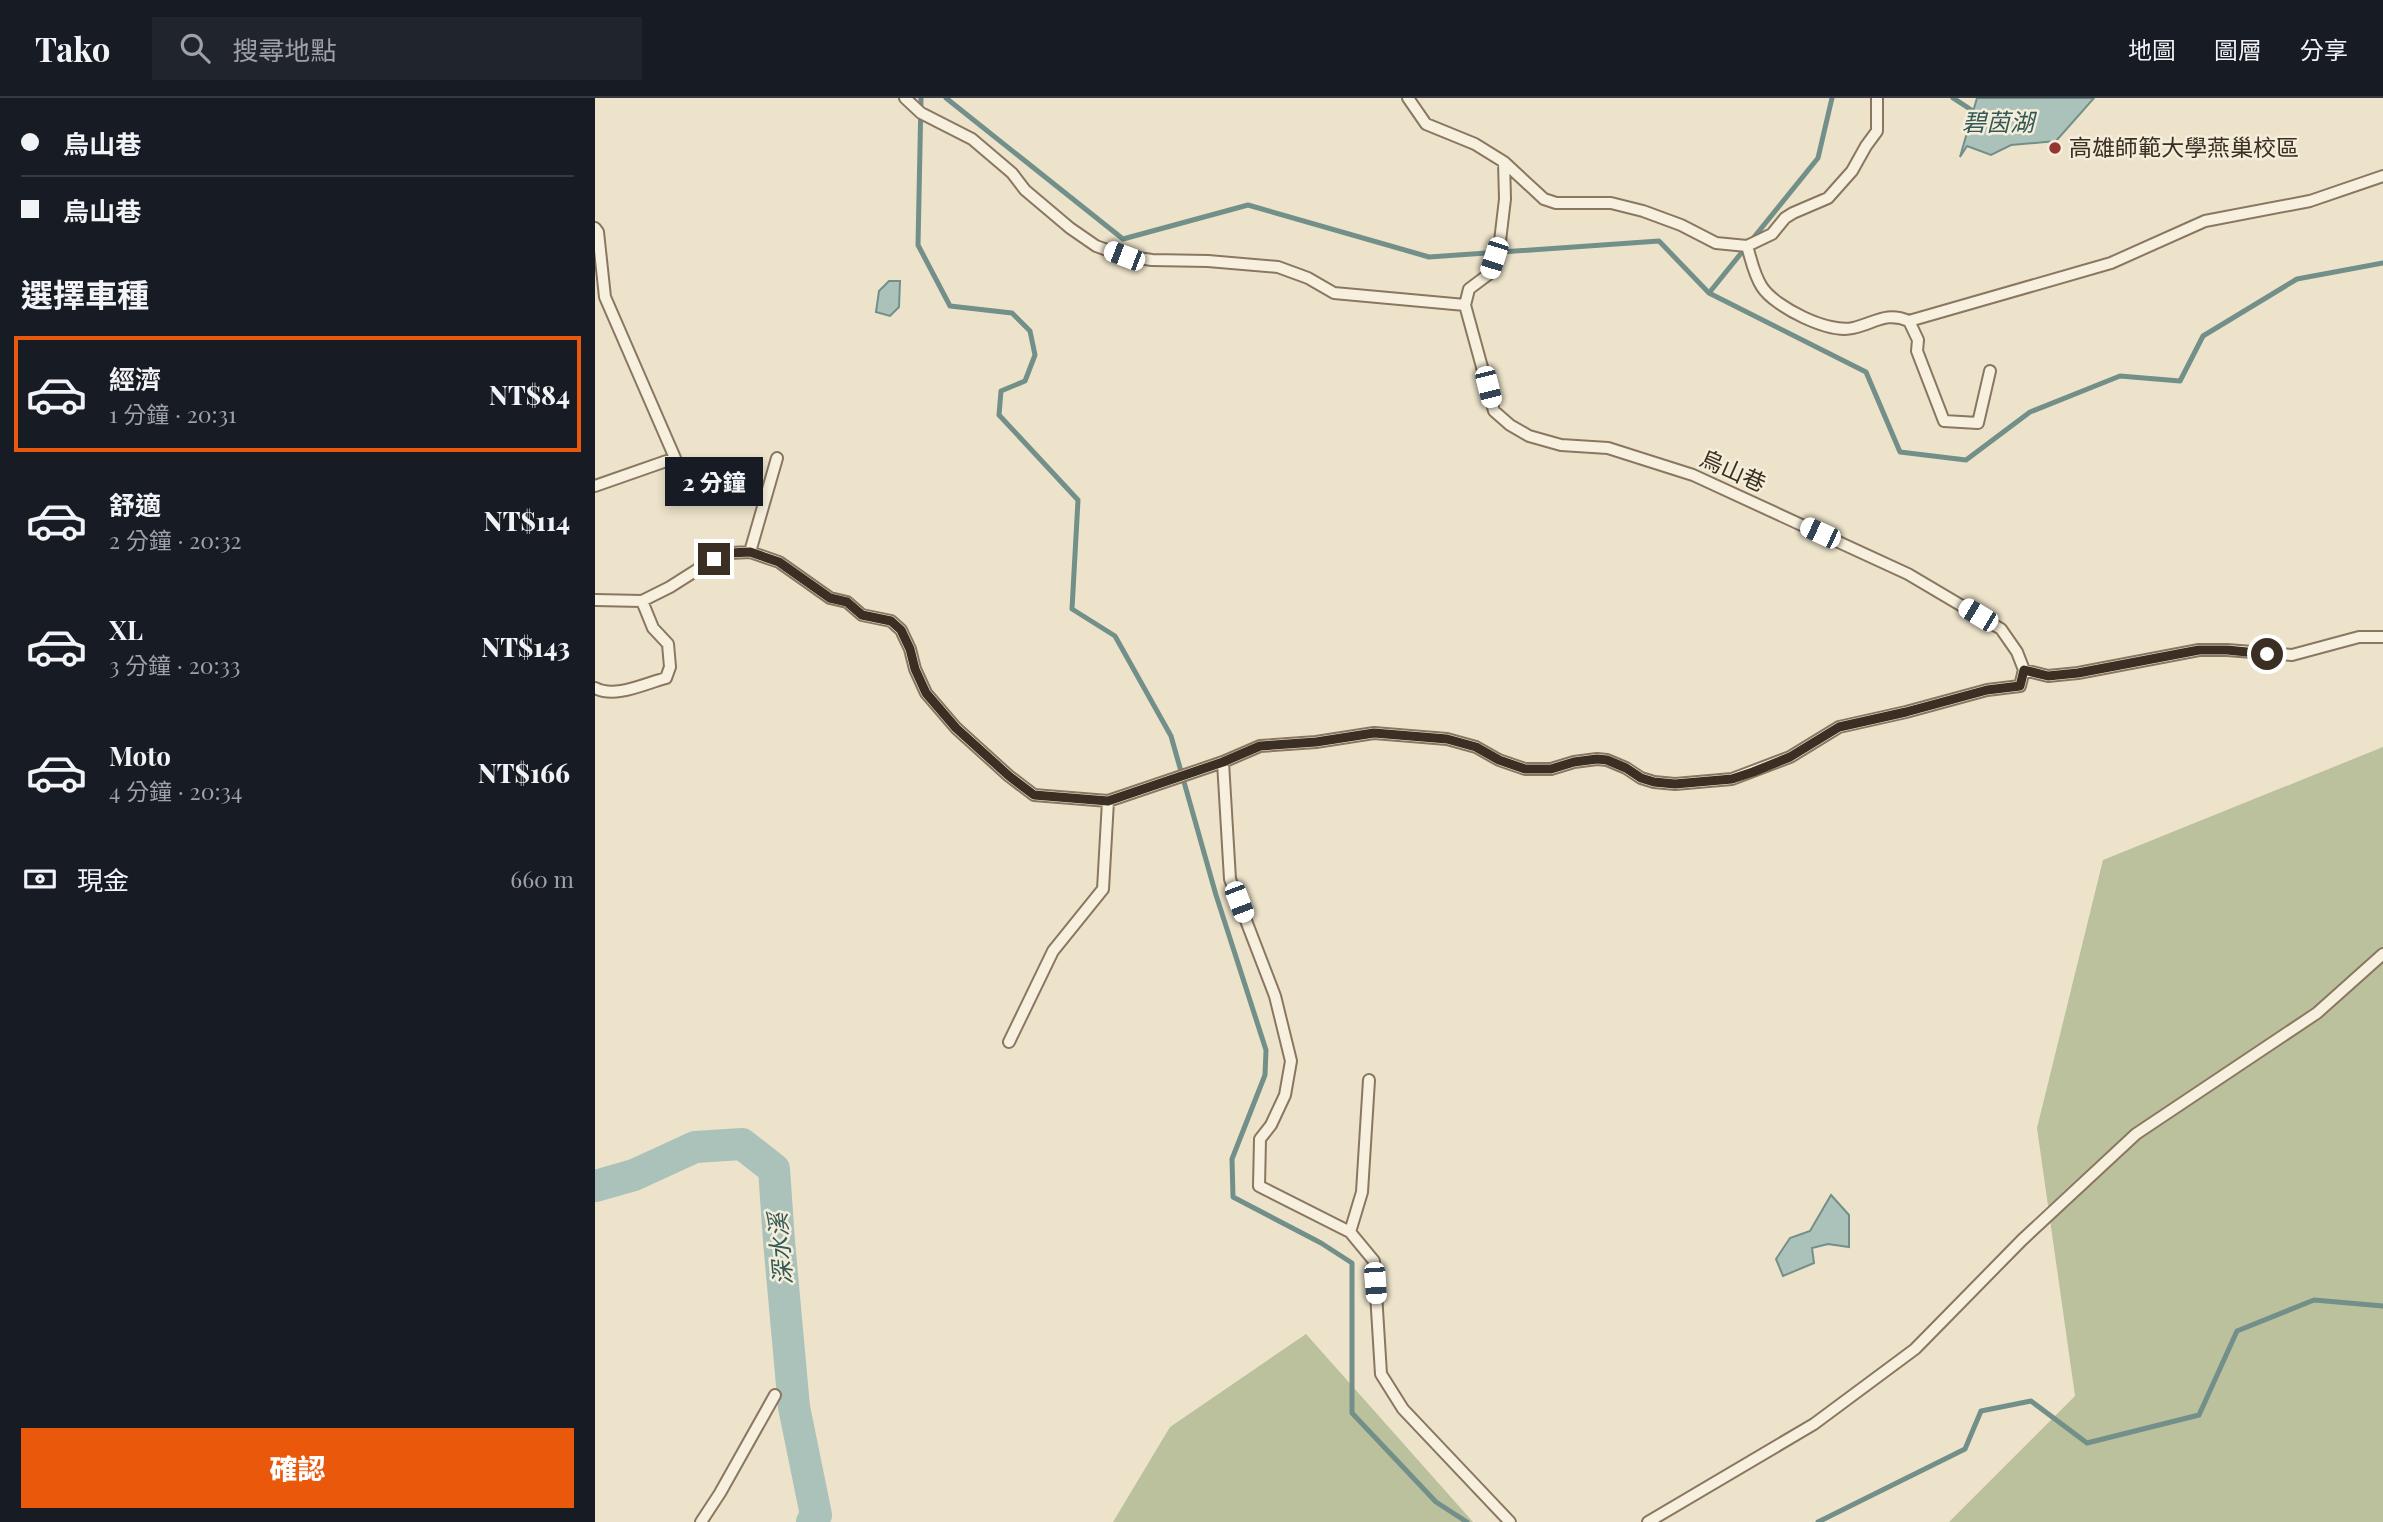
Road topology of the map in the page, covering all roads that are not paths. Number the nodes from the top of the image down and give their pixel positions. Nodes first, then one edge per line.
1 (905, 98) edge
2 (1408, 98) edge
3 (1877, 98) edge
4 (1503, 162) junction
5 (2383, 176) edge
6 (595, 229) edge
7 (1747, 246) junction
8 (1465, 305) junction
9 (1909, 321) junction
10 (1990, 371) dead end
11 (777, 458) dead end
12 (595, 486) edge
13 (750, 552) junction
14 (595, 600) edge
15 (642, 601) junction
16 (2383, 637) edge
17 (2024, 670) junction
18 (595, 688) edge
19 (1223, 762) junction
20 (1108, 801) junction
21 (2383, 954) edge
22 (1009, 1042) dead end
23 (1369, 1080) dead end
24 (1350, 1232) junction
25 (775, 1395) dead end
26 (702, 1522) edge
27 (1510, 1522) edge
28 (1648, 1522) edge

1 - 8 lane
2 - 4 lane
3 - 7 lane
4 - 7 lane
4 - 8 lane
5 - 9 lane
6 - 12 lane
7 - 9 lane
8 - 17 lane, 烏山巷
9 - 10 lane
11 - 13 lane
13 - 15 lane
13 - 20 lane
14 - 15 lane
15 - 18 lane
16 - 17 lane
17 - 19 lane
19 - 20 lane
19 - 24 lane
20 - 22 lane
21 - 28 lane
23 - 24 lane
24 - 27 lane
25 - 26 lane

